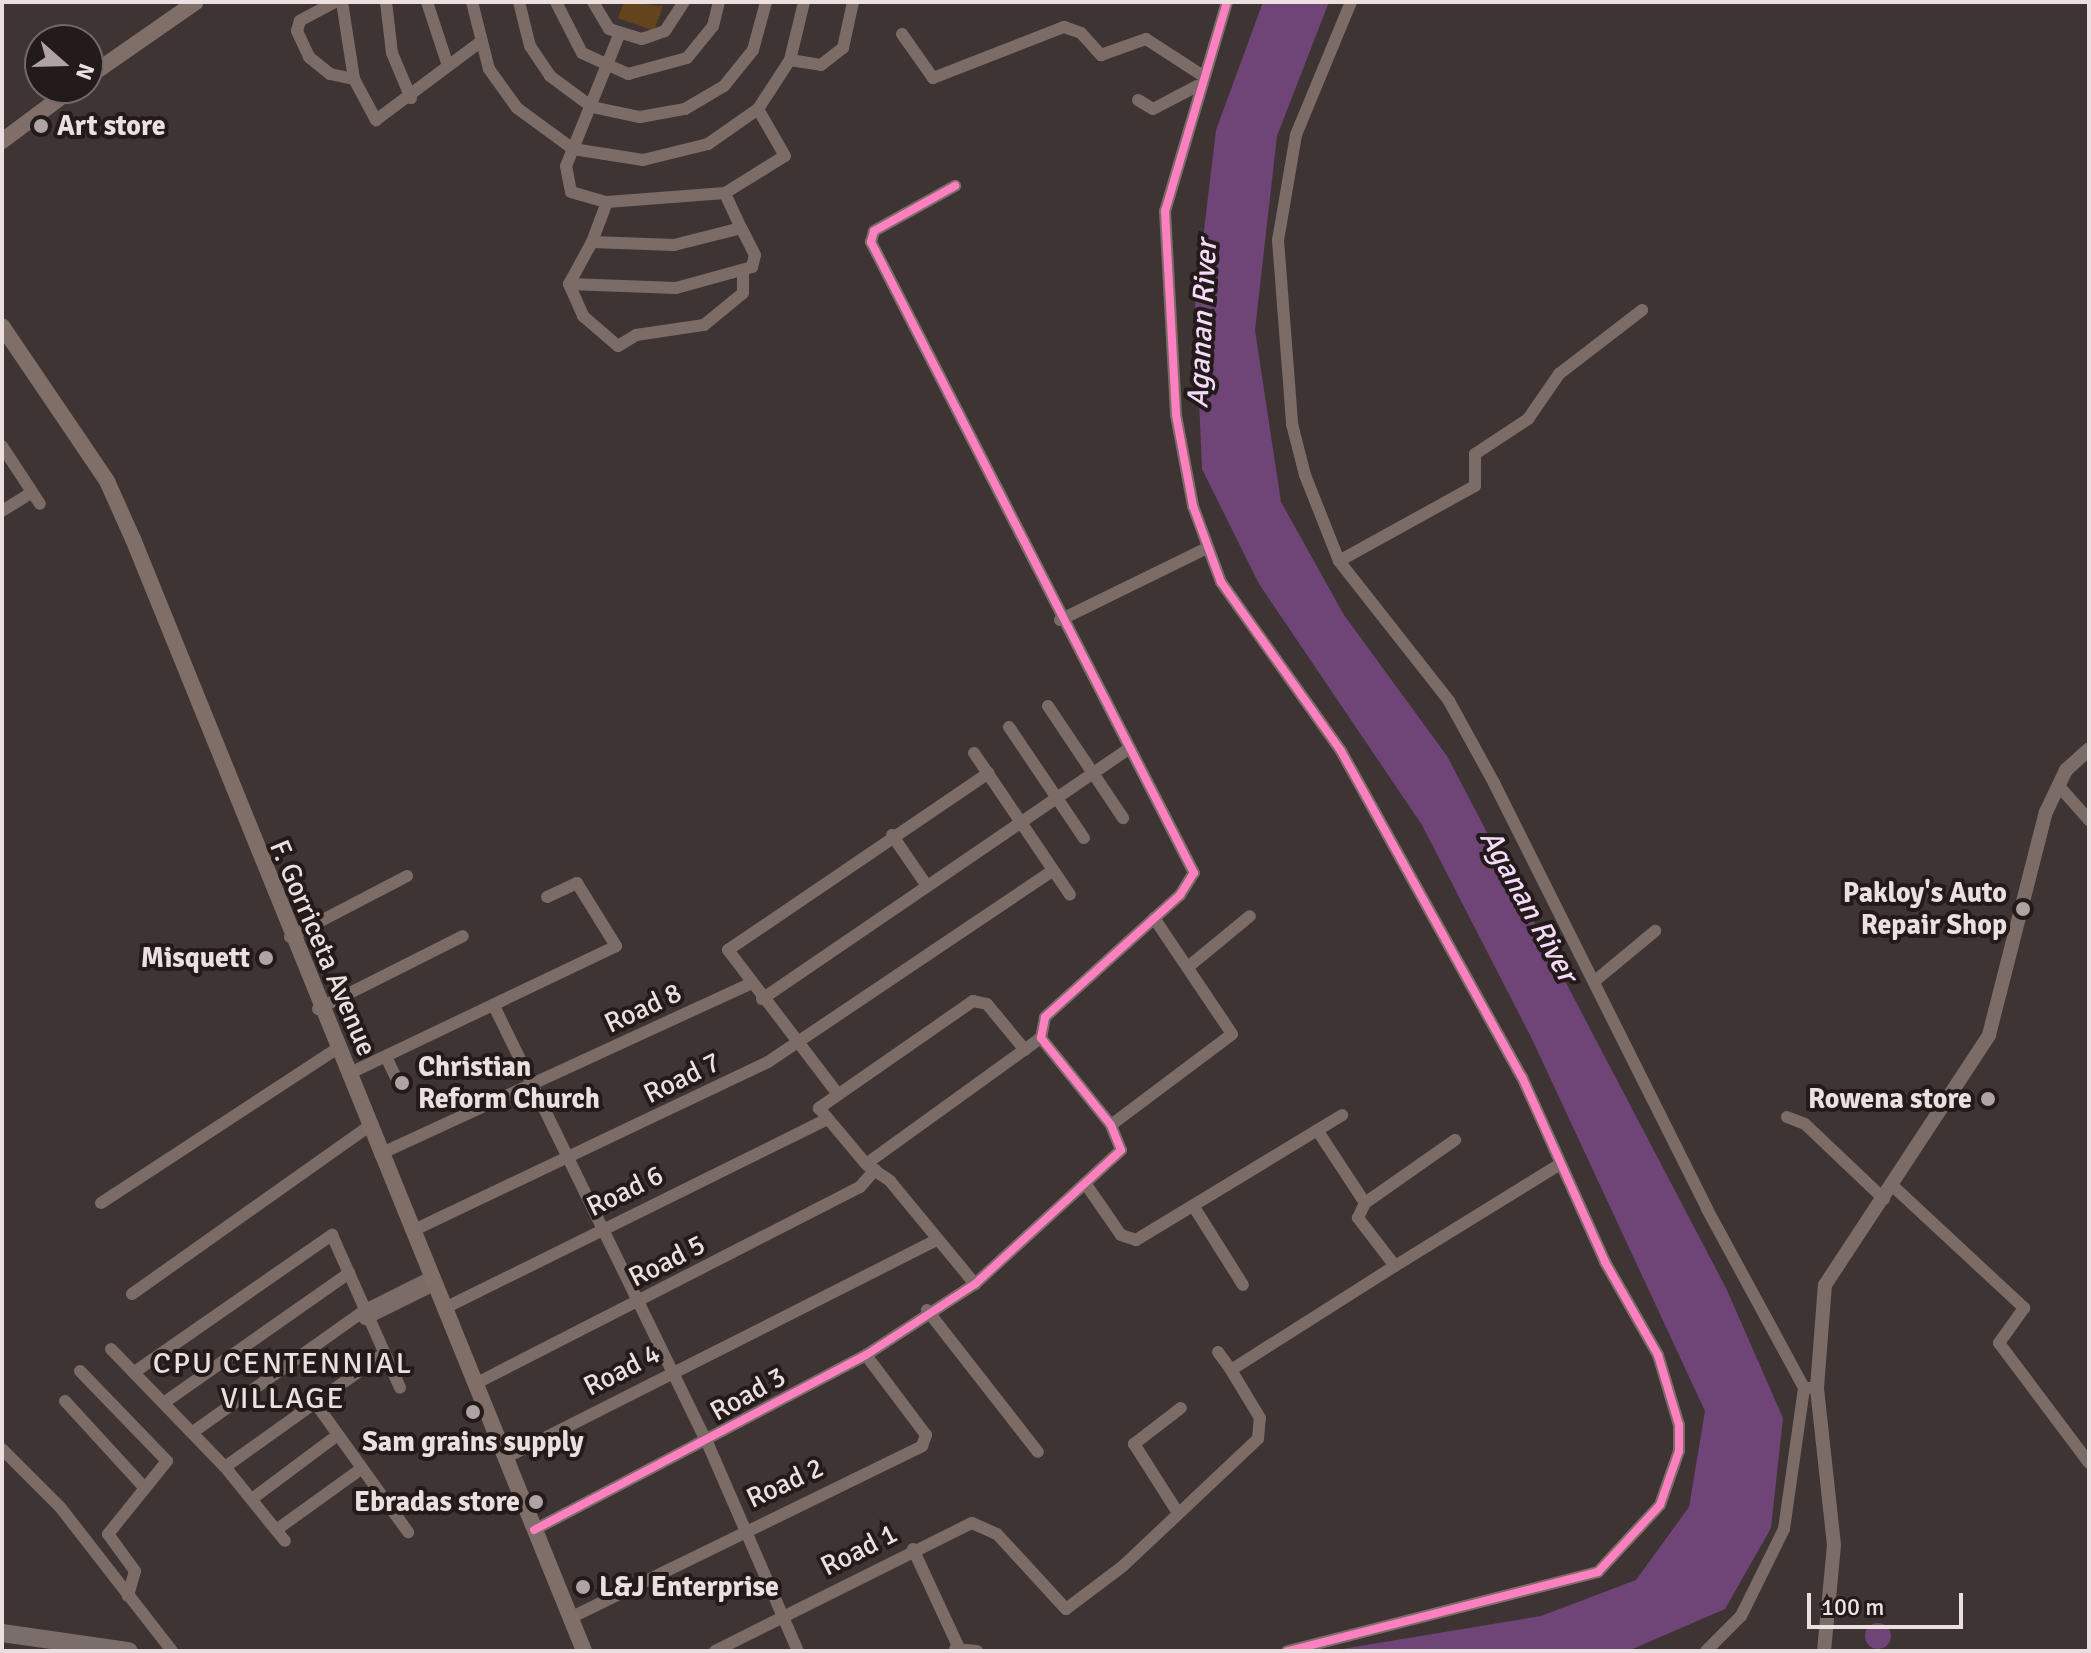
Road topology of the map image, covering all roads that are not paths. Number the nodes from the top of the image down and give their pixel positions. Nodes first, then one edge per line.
1 (196, 2) edge
2 (335, 2) edge
3 (342, 2) edge
4 (386, 2) edge
5 (427, 2) edge
6 (472, 2) edge
7 (519, 2) edge
8 (556, 2) edge
9 (593, 2) edge
10 (684, 2) edge
11 (719, 2) edge
12 (766, 2) edge
13 (804, 2) edge
14 (865, 2) edge
15 (1227, 2) edge
16 (1351, 2) edge
17 (853, 6) edge
18 (902, 34) dead end
19 (619, 35) junction
20 (479, 43) junction
21 (790, 60) junction
22 (104, 66) edge
23 (448, 66) junction
24 (608, 69) junction
25 (354, 79) junction
26 (1199, 80) junction
27 (411, 98) junction
28 (1138, 100) dead end
29 (52, 104) edge
30 (592, 107) junction
31 (758, 109) junction
32 (2, 141) edge
33 (573, 149) junction
34 (955, 186) dead end
35 (725, 193) junction
36 (607, 202) junction
37 (741, 228) junction
38 (592, 242) junction
39 (743, 272) junction
40 (569, 284) junction
41 (1642, 310) dead end
42 (2, 326) edge
43 (2, 446) edge
44 (2, 511) edge
45 (1207, 548) junction
46 (1339, 561) junction
47 (1060, 620) junction
48 (1048, 706) dead end
49 (1009, 727) dead end
50 (2089, 749) edge
51 (1126, 751) junction
52 (974, 753) dead end
53 (988, 773) junction
54 (1091, 775) junction
55 (2058, 785) junction
56 (1055, 798) junction
57 (1123, 818) dead end
58 (2089, 820) edge
59 (1020, 822) junction
60 (892, 835) junction
61 (1084, 838) dead end
62 (1052, 871) junction
63 (407, 876) dead end
64 (927, 886) junction
65 (1070, 895) dead end
66 (547, 897) dead end
67 (1250, 916) dead end
68 (1154, 918) junction
69 (1655, 931) dead end
70 (463, 936) dead end
71 (290, 937) junction
72 (1188, 967) junction
73 (1596, 980) junction
74 (750, 984) junction
75 (762, 999) junction
76 (495, 1008) junction
77 (318, 1009) junction
78 (1041, 1038) junction
79 (796, 1043) junction
80 (335, 1050) junction
81 (1025, 1050) junction
82 (386, 1057) junction
83 (348, 1074) junction
84 (530, 1086) junction
85 (401, 1088) dead end
86 (837, 1093) junction
87 (1342, 1115) dead end
88 (1787, 1117) dead end
89 (827, 1119) junction
90 (1111, 1125) junction
91 (369, 1126) junction
92 (1317, 1130) junction
93 (1455, 1140) dead end
94 (380, 1154) junction
95 (567, 1161) junction
96 (1560, 1164) junction
97 (870, 1167) junction
98 (1085, 1183) junction
99 (1889, 1193) junction
100 (101, 1203) dead end
101 (1365, 1203) junction
102 (1194, 1207) junction
103 (601, 1229) junction
104 (412, 1231) junction
105 (935, 1241) junction
106 (1395, 1266) junction
107 (349, 1273) junction
108 (432, 1281) junction
109 (975, 1284) junction
110 (1243, 1285) dead end
111 (132, 1294) dead end
112 (639, 1303) junction
113 (445, 1308) junction
114 (927, 1310) junction
115 (366, 1315) junction
116 (111, 1349) dead end
117 (1218, 1352) dead end
118 (385, 1353) junction
119 (866, 1355) junction
120 (1231, 1370) junction
121 (80, 1371) dead end
122 (136, 1371) junction
123 (671, 1372) junction
124 (475, 1384) junction
125 (400, 1388) dead end
126 (1810, 1388) junction
127 (65, 1401) dead end
128 (165, 1402) junction
129 (316, 1404) junction
130 (1181, 1408) dead end
131 (193, 1432) junction
132 (335, 1437) junction
133 (707, 1442) junction
134 (2, 1449) edge
135 (1038, 1452) dead end
136 (505, 1458) junction
137 (2089, 1463) edge
138 (225, 1467) junction
139 (358, 1471) junction
140 (143, 1486) junction
141 (252, 1499) junction
142 (1178, 1513) junction
143 (743, 1529) junction
144 (276, 1530) junction
145 (534, 1530) junction
146 (408, 1532) dead end
147 (285, 1541) dead end
148 (913, 1549) junction
149 (128, 1596) junction
150 (782, 1617) junction
151 (570, 1618) junction
152 (2, 1633) edge
153 (55, 1646) edge
154 (955, 1649) edge
155 (129, 1651) edge
156 (172, 1651) edge
157 (584, 1651) edge
158 (715, 1651) edge
159 (798, 1651) edge
160 (977, 1651) edge
161 (1287, 1651) edge
162 (1706, 1651) edge
163 (1824, 1651) edge

1 - 22 main road
2 - 25 street
3 - 25 street
4 - 27 street
5 - 23 street
6 - 20 street
7 - 30 street
8 - 24 street
9 - 19 street
10 - 19 street
11 - 24 street
12 - 30 street
13 - 21 street
14 - 17 street
15 - 26 street
16 - 46 street
17 - 21 street
18 - 26 street
19 - 24 street
20 - 23 street
20 - 33 street
21 - 31 street
23 - 27 street
24 - 30 street
25 - 27 street
26 - 28 street
26 - 45 street
29 - 32 main road
30 - 33 street
31 - 33 street
31 - 35 street
33 - 36 street
34 - 47 street
35 - 36 street
35 - 37 street
36 - 38 street
37 - 38 street
37 - 39 street
38 - 40 street
39 - 40 street
39 - 40 street
41 - 46 street
42 - 71 main road, F. Gorriceta Avenue
43 - 44 street
45 - 47 street
45 - 96 street
46 - 73 street
47 - 51 street
48 - 54 street
49 - 56 street
50 - 55 street
51 - 54 street
51 - 68 street
52 - 53 street
53 - 59 street
53 - 60 street
54 - 56 street
54 - 57 street
55 - 58 street
55 - 99 street
56 - 59 street
56 - 61 street
59 - 62 street
59 - 64 street
60 - 64 street
60 - 74 street
62 - 65 street
62 - 79 street, Road 7
63 - 71 street
64 - 75 street
66 - 76 street
67 - 72 street
68 - 72 street
68 - 78 street
69 - 73 street
70 - 77 street
71 - 77 main road, F. Gorriceta Avenue
72 - 90 street
73 - 126 street
74 - 75 street
74 - 84 street, Road 8
75 - 79 street
76 - 82 street
76 - 84 street
77 - 80 main road, F. Gorriceta Avenue
78 - 81 street, Road 5
78 - 90 street
79 - 86 street
79 - 95 street, Road 7
80 - 83 main road, F. Gorriceta Avenue
80 - 100 street
81 - 86 street
81 - 97 street, Road 5
82 - 83 street
82 - 85 street
83 - 91 main road, F. Gorriceta Avenue
84 - 94 street, Road 8
84 - 95 street
86 - 89 street
87 - 92 street
88 - 99 street
89 - 97 street
89 - 103 street, Road 6
90 - 98 street, Road 3
91 - 94 main road, F. Gorriceta Avenue
91 - 111 street
92 - 101 street
92 - 102 street
93 - 101 street
94 - 104 main road, F. Gorriceta Avenue
95 - 103 street
95 - 104 street, Road 7
96 - 106 street
96 - 161 street
97 - 105 street
97 - 112 street, Road 5
98 - 102 street
98 - 109 street, Road 3
99 - 126 street
99 - 137 street
101 - 106 street
102 - 110 street
103 - 112 street
103 - 113 street, Road 6
104 - 108 main road, F. Gorriceta Avenue
105 - 109 street
105 - 123 street, Road 4
106 - 120 street
107 - 115 street
107 - 122 street
107 - 128 street
108 - 113 main road, F. Gorriceta Avenue
108 - 115 street
109 - 114 street, Road 3
112 - 123 street
112 - 124 street, Road 5
113 - 124 main road, F. Gorriceta Avenue
114 - 119 street, Road 3
114 - 135 street
115 - 118 street
115 - 131 street
116 - 122 street
117 - 120 street
118 - 125 street
118 - 129 street
119 - 133 street, Road 3
119 - 143 street, Road 2
120 - 142 street
121 - 140 street
122 - 128 street
123 - 133 street
123 - 136 street, Road 4
124 - 136 main road, F. Gorriceta Avenue
126 - 162 street
126 - 163 street
127 - 140 street
128 - 131 street
129 - 132 street
129 - 138 street
130 - 142 street
131 - 138 street
132 - 139 street
132 - 141 street
133 - 143 street
133 - 145 street, Road 3
134 - 149 street
136 - 145 main road, F. Gorriceta Avenue
138 - 141 street
139 - 144 street
139 - 146 street
140 - 149 street
141 - 144 street
142 - 148 street, Road 1
143 - 150 street
143 - 151 street, Road 2
144 - 147 street
145 - 151 main road, F. Gorriceta Avenue
148 - 150 street, Road 1
148 - 154 street
149 - 156 street
150 - 158 street, Road 1
150 - 159 street
151 - 157 main road, F. Gorriceta Avenue
152 - 153 main road
153 - 155 main road
154 - 160 street

